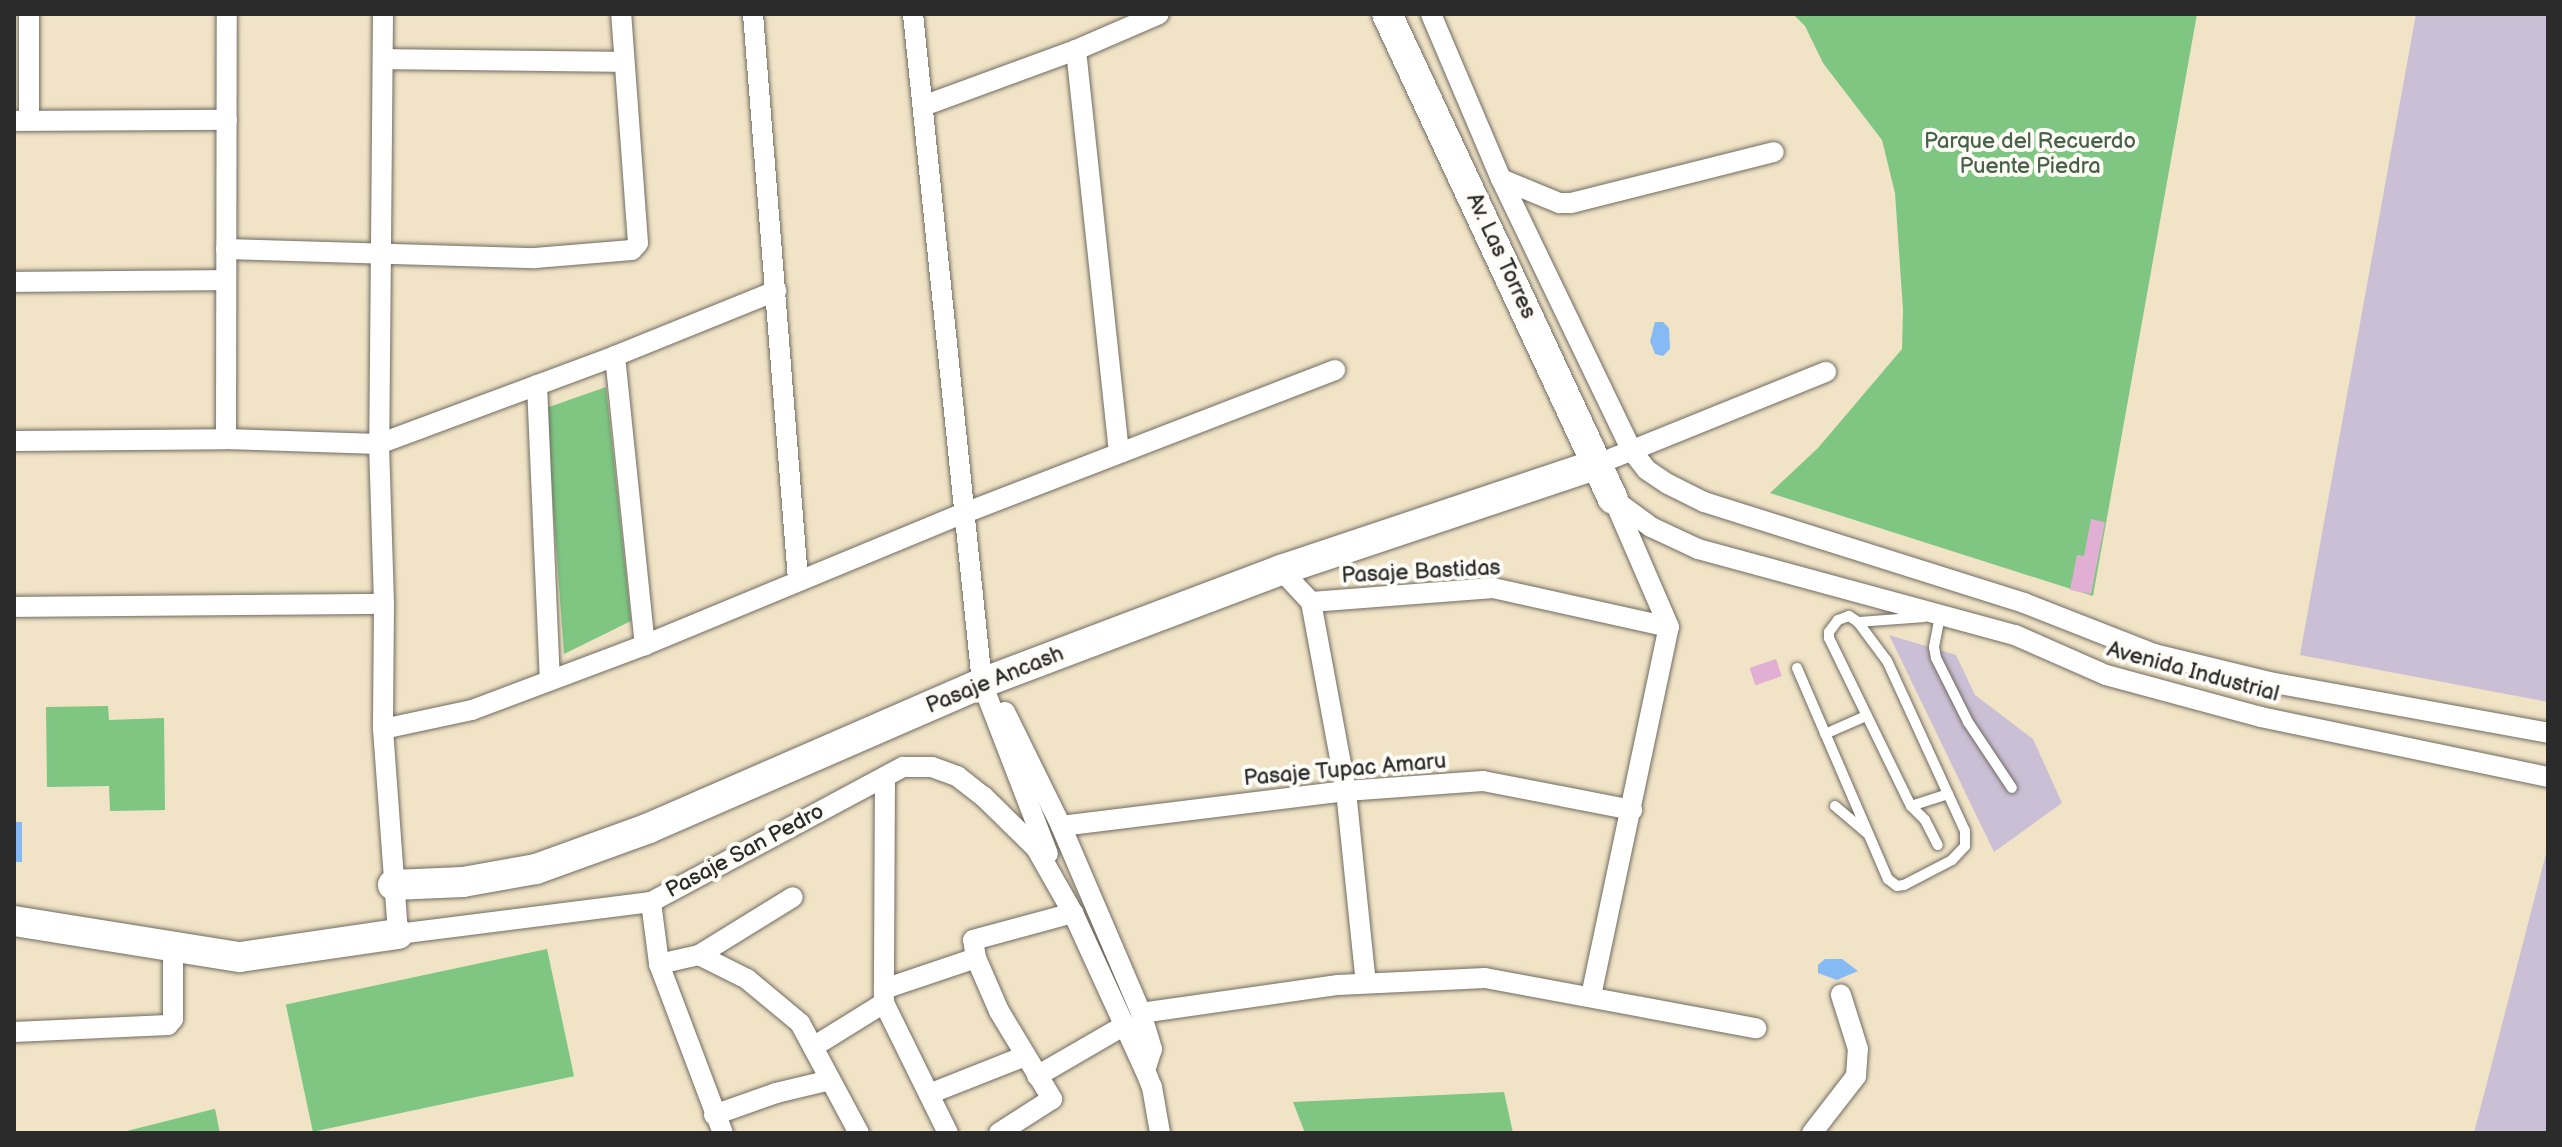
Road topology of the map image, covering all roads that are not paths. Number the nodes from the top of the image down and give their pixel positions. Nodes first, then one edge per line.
1 (29, 14) edge
2 (227, 14) edge
3 (383, 14) edge
4 (621, 14) edge
5 (753, 14) edge
6 (913, 14) edge
7 (1159, 14) edge
8 (1387, 14) edge
9 (1431, 14) edge
10 (1076, 50) junction
11 (383, 59) junction
12 (624, 62) junction
13 (923, 106) junction
14 (22, 120) edge
15 (227, 120) junction
16 (1774, 152) dead end
17 (1501, 179) junction
18 (226, 249) junction
19 (381, 253) junction
20 (226, 280) junction
21 (14, 282) edge
22 (776, 291) junction
23 (615, 356) junction
24 (1335, 370) dead end
25 (1826, 372) dead end
26 (537, 385) junction
27 (226, 439) junction
28 (14, 441) edge
29 (379, 444) junction
30 (1119, 451) junction
31 (1632, 451) junction
32 (1598, 464) junction
33 (1613, 499) junction
34 (962, 514) junction
35 (1281, 570) junction
36 (798, 579) junction
37 (1311, 602) junction
38 (384, 604) junction
39 (14, 607) edge
40 (1942, 615) junction
41 (1858, 622) junction
42 (1669, 627) junction
43 (645, 645) junction
44 (1797, 668) dead end
45 (550, 679) junction
46 (982, 683) junction
47 (1866, 716) junction
48 (383, 729) junction
49 (2548, 733) edge
50 (1825, 734) junction
51 (885, 777) junction
52 (2548, 777) edge
53 (2012, 788) dead end
54 (1346, 791) junction
55 (1948, 794) junction
56 (1835, 806) dead end
57 (1911, 806) junction
58 (1632, 810) junction
59 (1061, 826) junction
60 (1868, 835) junction
61 (1938, 845) dead end
62 (393, 885) junction
63 (1062, 891) junction
64 (793, 897) dead end
65 (651, 902) junction
66 (1073, 913) junction
67 (14, 921) edge
68 (398, 934) junction
69 (173, 946) junction
70 (699, 955) junction
71 (976, 958) junction
72 (659, 964) junction
73 (1366, 983) junction
74 (1841, 995) dead end
75 (884, 996) junction
76 (1591, 996) junction
77 (1133, 1019) junction
78 (1756, 1028) dead end
79 (14, 1032) edge
80 (813, 1047) junction
81 (1025, 1056) junction
82 (1037, 1076) junction
83 (830, 1080) junction
84 (929, 1094) junction
85 (719, 1124) edge
86 (859, 1133) edge
87 (948, 1133) edge
88 (999, 1133) edge
89 (1160, 1133) edge
90 (1812, 1133) edge

1 - 14 street
2 - 15 street
3 - 11 street
4 - 12 street
5 - 22 street
6 - 13 street
7 - 10 street
8 - 32 street, Av. Las Torres
9 - 17 street, Av. Las Torres
10 - 13 street
10 - 30 street
11 - 12 street
11 - 19 street
12 - 19 street
13 - 34 street
14 - 15 street
15 - 18 street
16 - 17 street
17 - 31 street, Av. Las Torres
18 - 19 street
18 - 20 street
19 - 29 street
20 - 21 street
20 - 27 street
22 - 23 street
22 - 36 street
23 - 26 street
23 - 43 street
24 - 30 street
25 - 31 street
26 - 29 street
26 - 45 street
27 - 28 street
27 - 29 street
29 - 38 street
30 - 34 street
31 - 32 street
31 - 49 street
32 - 33 street, Av. Las Torres
32 - 35 street, Pasaje Ancash
33 - 40 street, Avenida Industrial
33 - 42 street
34 - 36 street
34 - 46 street
35 - 37 street
35 - 46 street, Pasaje Ancash
36 - 43 street
37 - 42 street, Pasaje Bastidas
37 - 54 street
38 - 39 street
38 - 48 street
40 - 41 lane
40 - 52 street, Avenida Industrial
40 - 53 lane
41 - 47 lane
41 - 55 lane
42 - 58 street
43 - 45 street
44 - 50 lane
45 - 48 street
46 - 59 street
46 - 62 street, Pasaje Ancash
46 - 63 street
47 - 50 lane
47 - 57 lane
48 - 62 street
50 - 60 lane
51 - 63 street, Pasaje San Pedro
51 - 65 street, Pasaje San Pedro
51 - 75 street
54 - 58 street, Pasaje Tupac Amaru
54 - 59 street, Pasaje Tupac Amaru
54 - 73 street
55 - 57 lane
55 - 60 lane
56 - 60 lane
57 - 61 lane
58 - 76 street
59 - 77 street
62 - 68 street
63 - 66 street, Pasaje San Pedro
64 - 70 street
65 - 68 street, Pasaje San Pedro
65 - 72 street
66 - 71 street
66 - 77 street, Pasaje San Pedro
67 - 69 street, Pasaje San Pedro
68 - 69 street, Pasaje San Pedro
69 - 79 street
70 - 72 street
70 - 80 street
71 - 75 street
71 - 81 street
72 - 85 street
73 - 76 street
73 - 77 street
74 - 90 street
75 - 80 street
75 - 84 street
76 - 78 street
77 - 82 street
77 - 89 street
80 - 83 street
81 - 82 street
81 - 84 street
82 - 88 street
83 - 85 street
83 - 86 street
84 - 87 street

